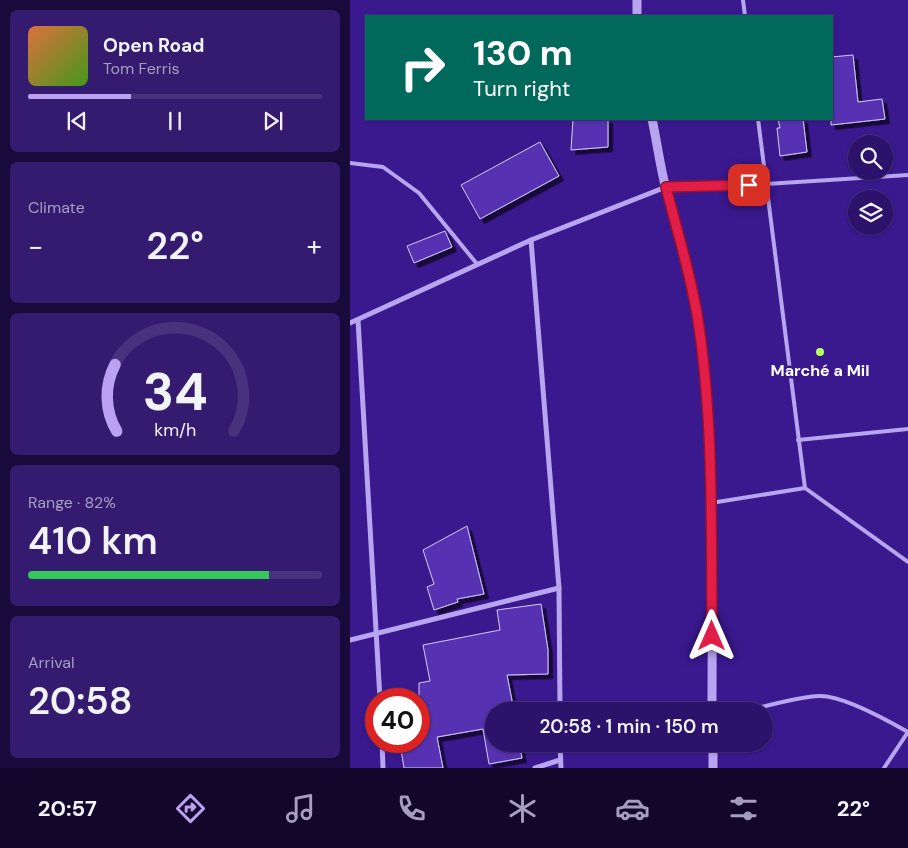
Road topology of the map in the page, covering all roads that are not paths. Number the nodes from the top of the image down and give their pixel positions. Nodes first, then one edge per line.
1 (636, 0) edge
2 (743, 0) edge
3 (636, 15) edge
4 (745, 15) edge
5 (652, 120) edge
6 (758, 120) edge
7 (350, 163) edge
8 (908, 175) edge
9 (766, 184) junction
10 (666, 187) junction
11 (531, 240) junction
12 (477, 264) junction
13 (358, 320) junction
14 (350, 323) edge
15 (908, 429) edge
16 (798, 440) junction
17 (805, 488) junction
18 (711, 503) junction
19 (908, 562) edge
20 (559, 588) junction
21 (377, 632) junction
22 (350, 640) edge
23 (380, 688) edge
24 (560, 702) edge
25 (712, 702) edge
26 (773, 705) edge
27 (908, 732) edge
28 (560, 752) edge
29 (712, 752) edge
30 (382, 753) edge
31 (560, 760) junction
32 (383, 768) edge
33 (535, 768) edge
34 (561, 768) edge
35 (713, 768) edge
36 (884, 768) edge

1 - 3 street
2 - 4 lane
5 - 10 street
6 - 9 lane
7 - 12 lane
8 - 9 lane
9 - 10 lane
9 - 16 lane
10 - 11 street
10 - 18 street
11 - 12 street
11 - 20 street
12 - 13 street
13 - 14 street
13 - 21 street
15 - 16 lane
16 - 17 lane
17 - 18 lane
17 - 19 lane
18 - 25 street
20 - 21 street
20 - 24 street
21 - 22 street
21 - 23 street
26 - 27 lane
27 - 36 lane
28 - 31 street
29 - 35 street
30 - 32 street
31 - 33 street
31 - 34 street

